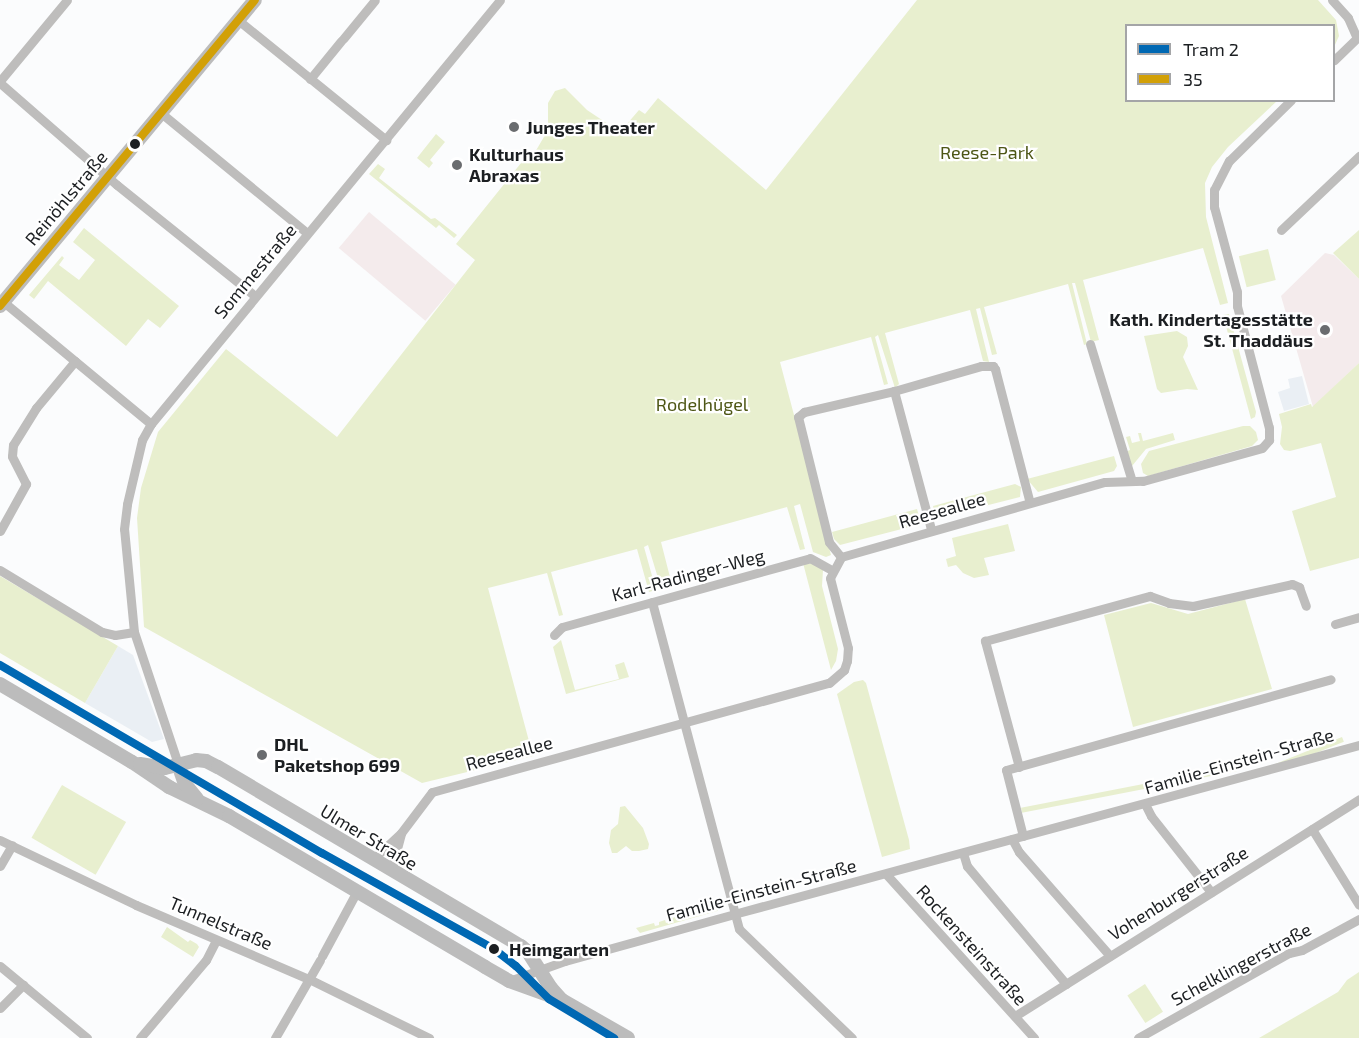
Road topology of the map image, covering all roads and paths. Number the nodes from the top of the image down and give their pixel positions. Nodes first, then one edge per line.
1 (67, 0) edge
2 (255, 0) edge
3 (375, 0) edge
4 (500, 0) edge
5 (1332, 0) edge
6 (238, 20) junction
7 (1358, 38) edge
8 (1335, 59) edge
9 (310, 79) junction
10 (0, 82) edge
11 (1289, 102) edge
12 (161, 113) junction
13 (386, 140) junction
14 (1359, 156) edge
15 (108, 177) junction
16 (1281, 230) dead end
17 (307, 233) junction
18 (255, 296) junction
19 (1, 302) edge
20 (1090, 344) dead end
21 (75, 361) junction
22 (894, 391) junction
23 (151, 424) junction
24 (1132, 481) junction
25 (1030, 502) junction
26 (931, 529) junction
27 (0, 531) edge
28 (841, 557) junction
29 (0, 570) edge
30 (832, 570) junction
31 (652, 602) junction
32 (1306, 606) dead end
33 (1359, 617) edge
34 (1335, 624) dead end
35 (134, 632) junction
36 (554, 635) dead end
37 (1330, 679) dead end
38 (0, 684) edge
39 (684, 724) junction
40 (1359, 745) edge
41 (132, 762) junction
42 (178, 764) junction
43 (1019, 767) junction
44 (1359, 799) edge
45 (199, 802) junction
46 (1145, 804) junction
47 (1312, 829) junction
48 (401, 833) junction
49 (1023, 836) junction
50 (1012, 838) junction
51 (0, 840) edge
52 (12, 845) junction
53 (963, 853) junction
54 (372, 860) junction
55 (0, 866) edge
56 (391, 871) junction
57 (886, 874) junction
58 (357, 891) junction
59 (1211, 892) junction
60 (1359, 905) edge
61 (734, 914) junction
62 (1359, 919) edge
63 (216, 940) junction
64 (1110, 956) junction
65 (0, 966) edge
66 (540, 971) junction
67 (309, 979) junction
68 (509, 981) junction
69 (1066, 984) junction
70 (23, 985) junction
71 (561, 1000) junction
72 (0, 1008) edge
73 (1015, 1016) junction
74 (423, 1037) edge
75 (87, 1038) edge
76 (140, 1038) edge
77 (275, 1038) edge
78 (628, 1038) edge
79 (852, 1038) edge
80 (1034, 1038) edge
81 (1138, 1038) edge

1 - 10 street
2 - 6 street, Reinöhlstraße
3 - 9 street
4 - 13 street, Sommestraße
5 - 7 street
6 - 9 street
6 - 12 street, Reinöhlstraße
7 - 8 street
9 - 13 street
10 - 15 street
11 - 24 street, Reeseallee
12 - 15 street, Reinöhlstraße
12 - 17 street
13 - 17 street, Sommestraße
14 - 16 street
15 - 18 street
15 - 19 street, Reinöhlstraße
17 - 18 street, Sommestraße
18 - 23 street, Sommestraße
19 - 21 street
20 - 24 street
21 - 23 street
21 - 27 street
22 - 25 street
22 - 26 street
22 - 28 street
23 - 35 street, Sommestraße
24 - 25 street, Reeseallee
25 - 26 street, Reeseallee
26 - 28 street, Reeseallee
28 - 30 street
29 - 35 street
30 - 31 street, Karl-Radinger-Weg
30 - 39 street, Reeseallee
31 - 36 street, Karl-Radinger-Weg
31 - 39 street
32 - 43 street
33 - 34 street
35 - 42 street, Sommestraße
37 - 43 street
38 - 41 street, Ulmer Straße
39 - 48 street, Reeseallee
39 - 61 street
40 - 46 street, Familie-Einstein-Straße
41 - 42 street, Ulmer Straße
41 - 45 street, Ulmer Straße
42 - 45 street
42 - 54 street, Ulmer Straße
43 - 49 street
44 - 47 street, Vohenburgerstraße
45 - 58 street, Ulmer Straße
46 - 49 street, Familie-Einstein-Straße
46 - 59 street
47 - 59 street, Vohenburgerstraße
47 - 60 street
48 - 54 street, Reeseallee
48 - 56 street, Reeseallee
49 - 50 street, Familie-Einstein-Straße
50 - 53 street, Familie-Einstein-Straße
50 - 64 street
51 - 52 street, Tunnelstraße
52 - 55 street
52 - 63 street, Tunnelstraße
53 - 57 street, Familie-Einstein-Straße
53 - 69 street
54 - 56 street, Ulmer Straße
56 - 66 street, Ulmer Straße
57 - 61 street, Familie-Einstein-Straße
57 - 73 street, Rockensteinstraße
58 - 67 street
58 - 68 street, Ulmer Straße
59 - 64 street, Vohenburgerstraße
61 - 66 street, Familie-Einstein-Straße
61 - 79 street
62 - 81 street, Schelklingerstraße
63 - 67 street, Tunnelstraße
63 - 76 street
64 - 69 street, Vohenburgerstraße
65 - 70 street
66 - 68 street, Familie-Einstein-Straße
66 - 71 street, Ulmer Straße
67 - 74 street, Tunnelstraße
67 - 77 street
68 - 71 street, Ulmer Straße
69 - 73 street, Vohenburgerstraße
70 - 72 street
70 - 75 street
71 - 78 street, Ulmer Straße
73 - 80 street, Rockensteinstraße

